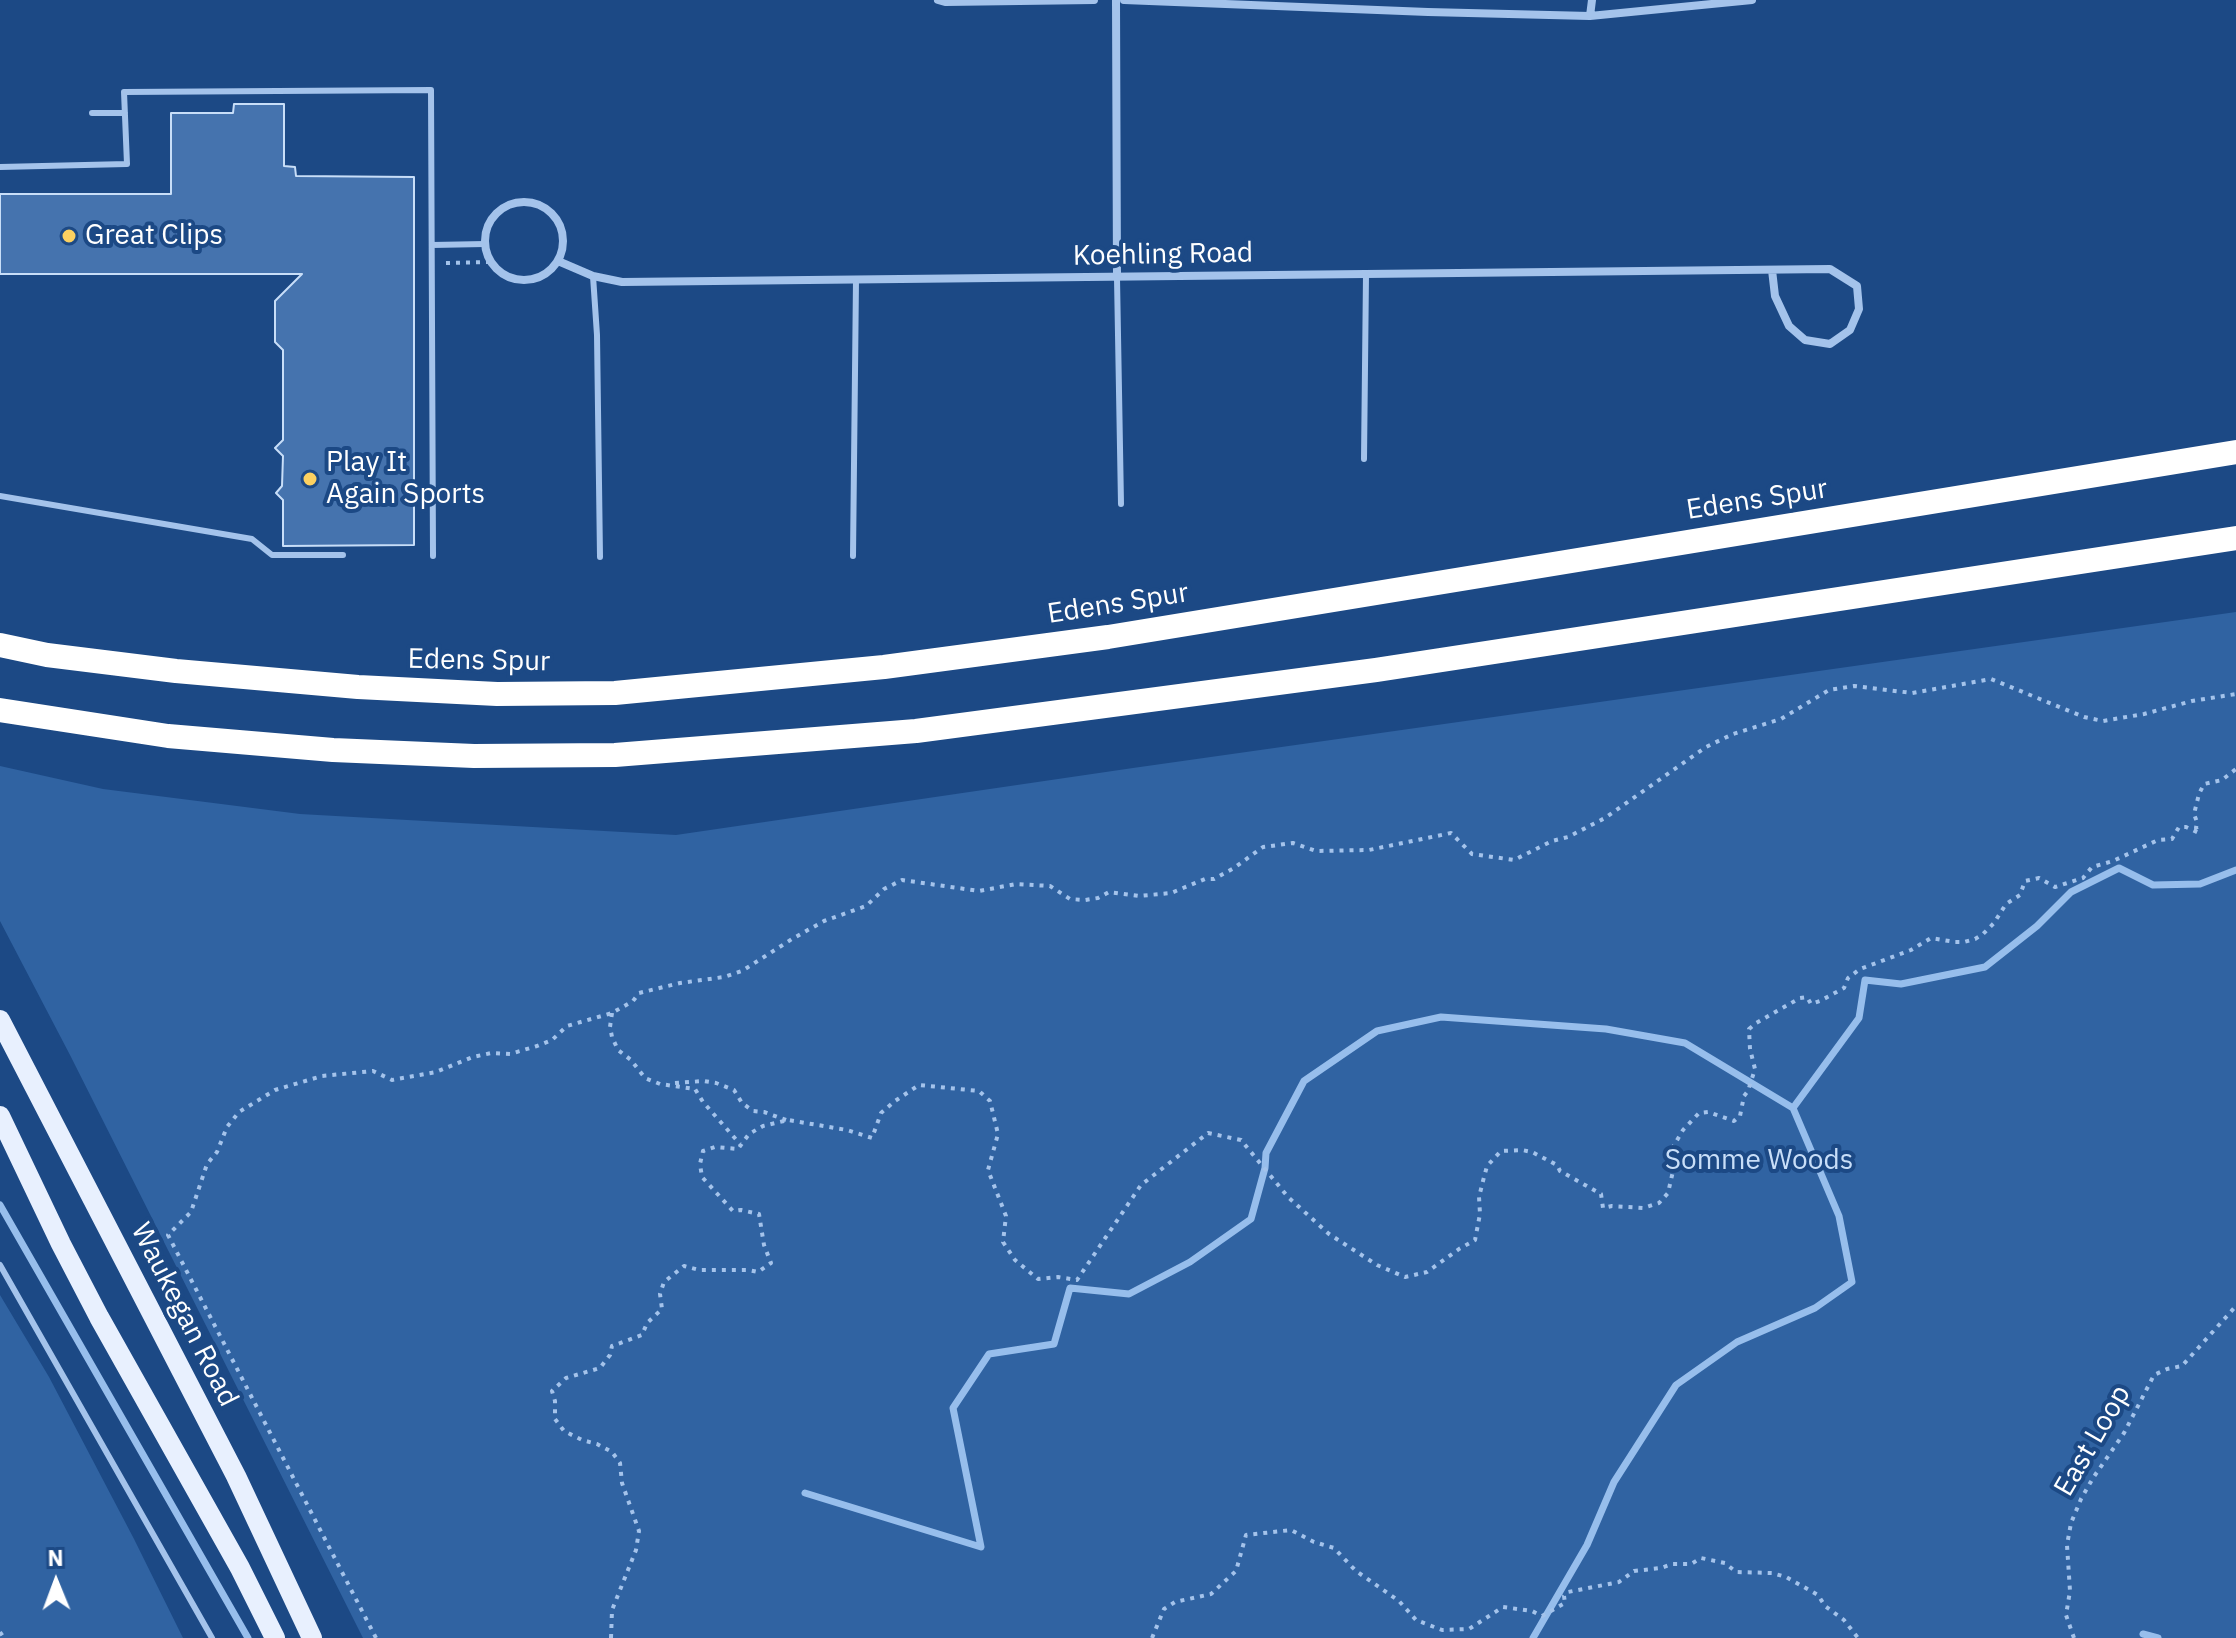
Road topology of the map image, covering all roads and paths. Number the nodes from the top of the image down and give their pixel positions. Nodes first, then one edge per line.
1 (938, 0) edge
2 (1094, 0) edge
3 (1116, 0) edge
4 (1124, 0) edge
5 (1592, 0) edge
6 (1752, 0) edge
7 (1590, 16) junction
8 (92, 113) dead end
9 (125, 113) junction
10 (0, 167) edge
11 (485, 244) junction
12 (432, 245) junction
13 (558, 261) junction
14 (491, 262) junction
15 (432, 263) junction
16 (1772, 270) junction
17 (1366, 275) junction
18 (593, 276) junction
19 (1117, 278) junction
20 (856, 280) junction
21 (2236, 452) edge
22 (1364, 459) dead end
23 (0, 496) edge
24 (1121, 504) dead end
25 (2236, 538) edge
26 (343, 555) dead end
27 (433, 556) dead end
28 (853, 556) dead end
29 (600, 557) dead end
30 (0, 645) edge
31 (2236, 694) edge
32 (0, 710) edge
33 (2236, 769) edge
34 (612, 1013) junction
35 (0, 1020) edge
36 (660, 1084) junction
37 (0, 1116) edge
38 (788, 1120) junction
39 (740, 1144) junction
40 (0, 1265) edge
41 (2236, 1306) edge
42 (0, 1632) edge
43 (4, 1638) edge
44 (212, 1638) edge
45 (275, 1638) edge
46 (312, 1638) edge
47 (376, 1638) edge
48 (611, 1638) edge
49 (1152, 1638) edge
50 (1858, 1638) edge
51 (2074, 1638) edge

1 - 2 street
3 - 19 street
4 - 7 street
5 - 7 street
6 - 7 street
8 - 9 lane
9 - 10 lane
9 - 12 lane
11 - 12 lane
11 - 13 street
11 - 14 street
12 - 15 lane
13 - 14 street
13 - 18 street, Koehling Road
14 - 15 path
15 - 27 lane
16 - 16 street, Koehling Road
16 - 17 street, Koehling Road
17 - 19 street, Koehling Road
17 - 22 lane
18 - 20 street, Koehling Road
18 - 29 lane
19 - 20 street, Koehling Road
19 - 24 lane
20 - 28 lane
21 - 30 highway, Edens Spur
23 - 26 lane
25 - 32 highway
31 - 34 path
33 - 38 path
34 - 36 path
34 - 47 path
35 - 46 main road, Waukegan Road
36 - 38 path
36 - 39 path
37 - 45 main road
38 - 39 path
39 - 48 path
40 - 44 lane
41 - 51 path, East Loop
42 - 43 path
49 - 50 path

